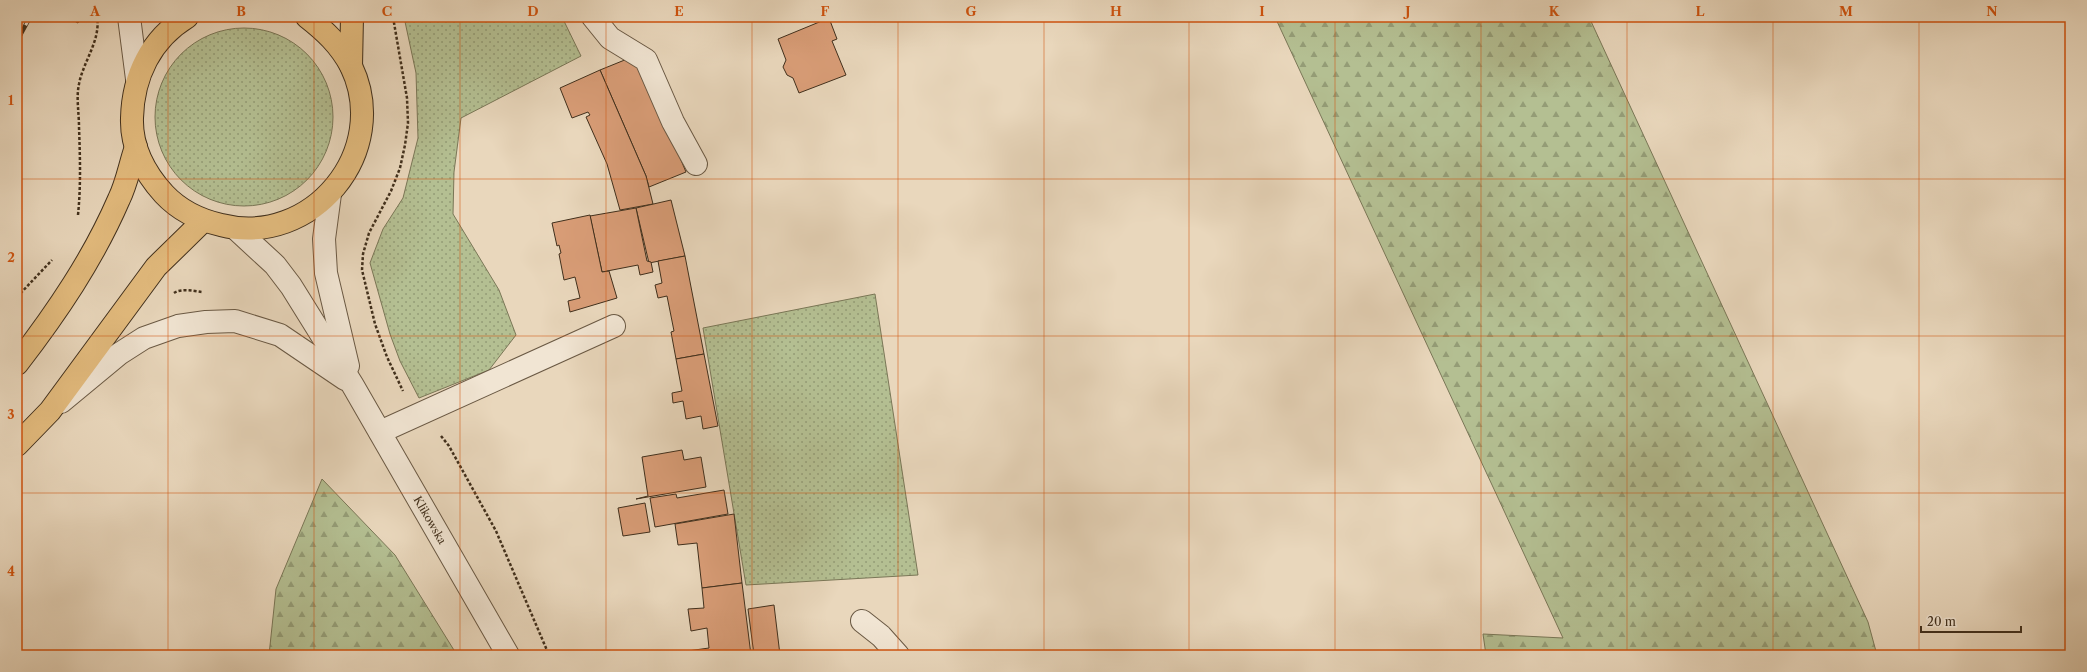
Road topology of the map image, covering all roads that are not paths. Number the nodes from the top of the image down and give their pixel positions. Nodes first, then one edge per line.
1 (129, 17) edge
2 (187, 17) edge
3 (307, 17) edge
4 (352, 17) edge
5 (593, 17) edge
6 (351, 66) junction
7 (137, 79) junction
8 (136, 147) junction
9 (696, 164) dead end
10 (330, 194) junction
11 (203, 221) junction
12 (236, 229) junction
13 (614, 326) dead end
14 (17, 364) edge
15 (352, 384) junction
16 (50, 411) junction
17 (380, 432) junction
18 (17, 445) edge
19 (862, 621) dead end
20 (508, 655) edge
21 (898, 655) edge

1 - 7 street
2 - 7 main road
3 - 6 main road
4 - 6 main road
5 - 9 street
6 - 10 main road
7 - 8 main road
8 - 11 main road
8 - 14 main road
10 - 12 main road
10 - 15 street, Klikowska
11 - 12 main road
11 - 16 main road
12 - 15 street, Klikowska
13 - 17 street
15 - 16 street
15 - 17 street, Klikowska
16 - 18 main road
17 - 20 street, Klikowska
19 - 21 street

